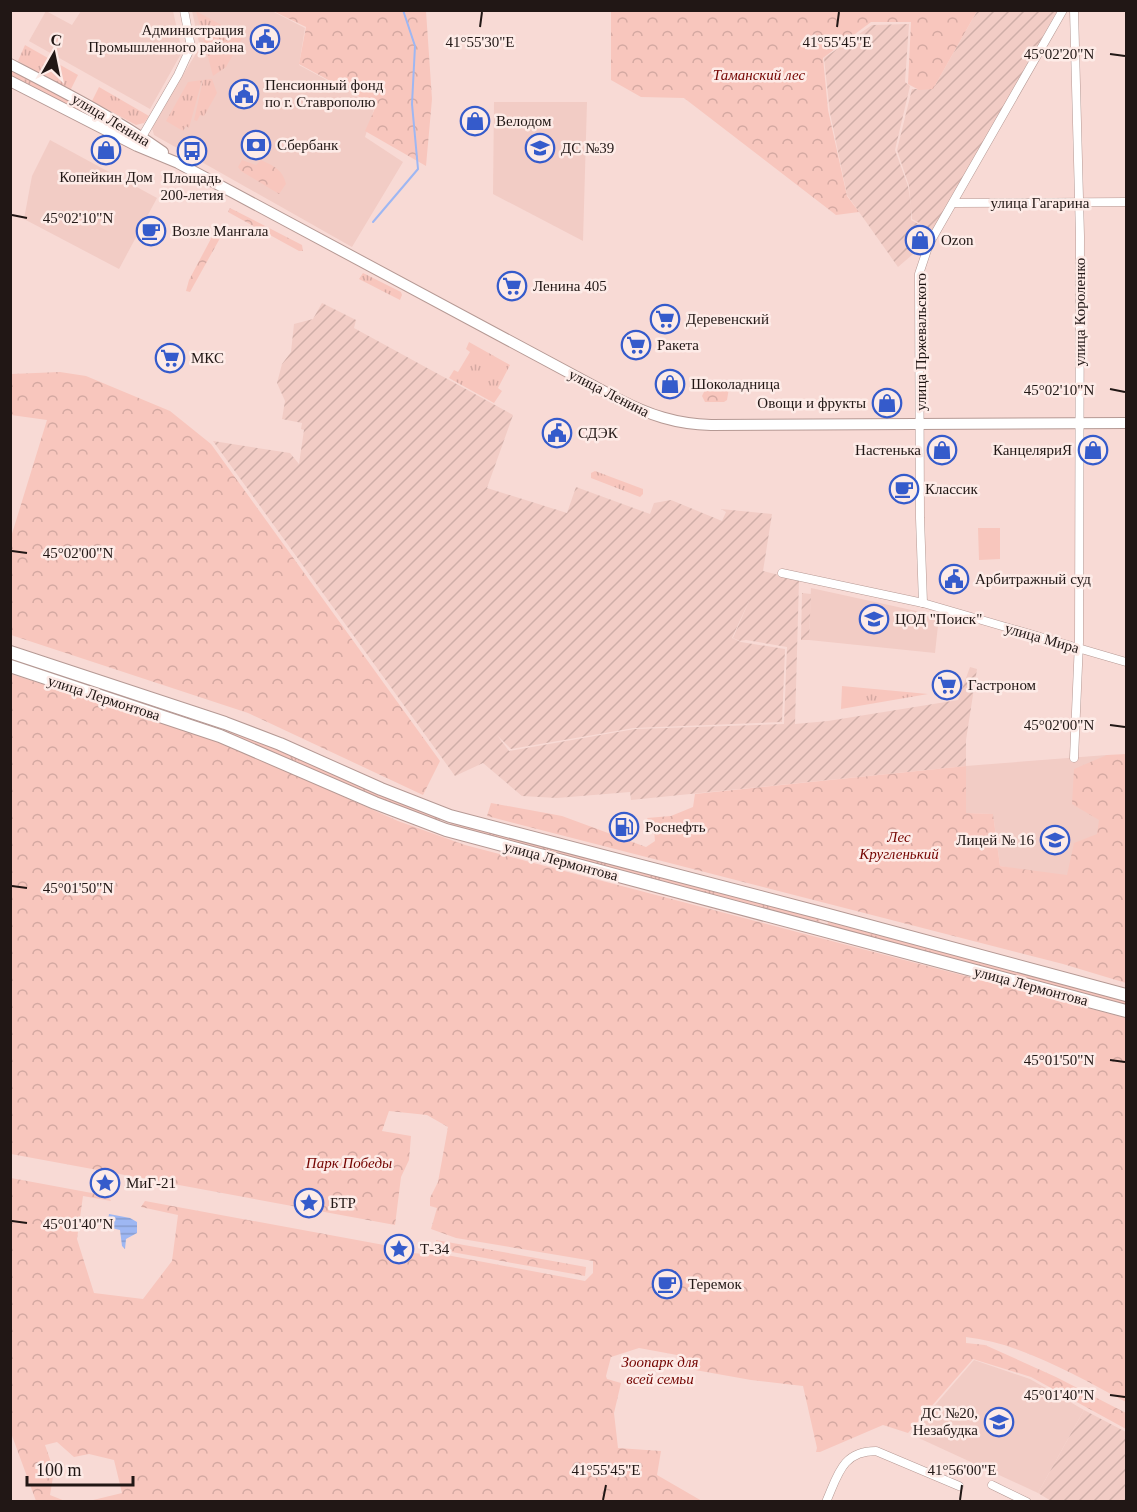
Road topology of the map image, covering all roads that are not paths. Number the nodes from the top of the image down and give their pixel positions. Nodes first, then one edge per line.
1 (184, 10) edge
2 (1063, 10) edge
3 (1074, 10) edge
4 (10, 64) edge
5 (10, 81) edge
6 (139, 141) junction
7 (954, 202) junction
8 (1126, 202) edge
9 (1080, 203) junction
10 (1126, 423) edge
11 (921, 424) junction
12 (1080, 424) junction
13 (782, 573) dead end
14 (922, 603) junction
15 (1077, 648) junction
16 (10, 652) edge
17 (1126, 662) edge
18 (10, 666) edge
19 (225, 723) junction
20 (220, 736) junction
21 (1074, 758) dead end
22 (825, 914) junction
23 (823, 930) junction
24 (1126, 995) edge
25 (1126, 1011) edge
26 (992, 1485) dead end
27 (959, 1486) dead end
28 (826, 1502) edge
29 (1027, 1502) edge

1 - 6 street
2 - 7 street, улица Пржевальского
3 - 9 street, улица Короленко
4 - 6 main road, улица Ленина
5 - 6 main road, улица Ленина
6 - 11 main road, улица Ленина
7 - 9 street, улица Гагарина
7 - 11 street, улица Пржевальского
8 - 9 street, улица Гагарина
9 - 12 street, улица Короленко
10 - 12 main road, улица Ленина
11 - 12 main road, улица Ленина
11 - 14 street, улица Пржевальского
12 - 15 street, улица Короленко
13 - 14 street, улица Мира
14 - 15 street, улица Мира
15 - 17 street, улица Мира
15 - 21 street, улица Короленко
16 - 19 main road, улица Лермонтова
18 - 20 main road, улица Лермонтова
19 - 20 main road
19 - 22 main road, улица Лермонтова
20 - 23 main road, улица Лермонтова
22 - 23 main road
22 - 24 main road, улица Лермонтова
23 - 25 main road, улица Лермонтова
26 - 29 street
27 - 28 street

